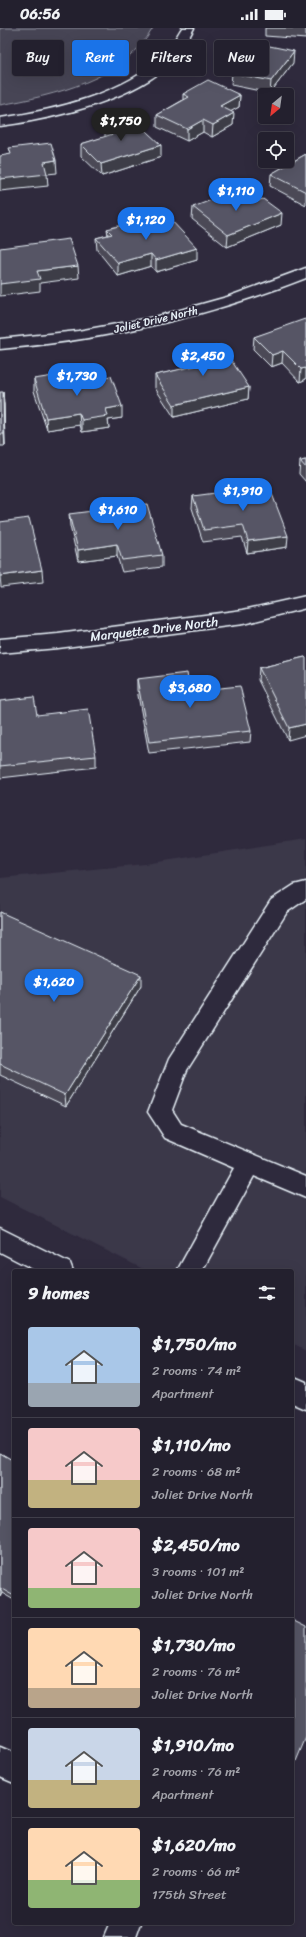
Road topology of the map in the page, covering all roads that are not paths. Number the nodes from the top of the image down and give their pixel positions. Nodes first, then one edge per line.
1 (188, 28) edge
2 (0, 122) edge
3 (306, 273) edge
4 (0, 344) edge
5 (306, 602) edge
6 (0, 646) edge
7 (306, 890) edge
8 (249, 1163) junction
9 (306, 1187) edge
10 (0, 1239) edge
11 (56, 1269) edge
12 (190, 1269) edge
13 (294, 1390) edge
14 (306, 1396) edge
15 (0, 1762) edge
16 (12, 1767) edge
17 (125, 1925) edge
18 (120, 1937) edge

1 - 2 street
3 - 4 street, Joliet Drive North
5 - 6 street, Marquette Drive North
7 - 8 street
8 - 9 street
8 - 12 street
10 - 11 street
13 - 14 street
15 - 16 street
17 - 18 street

